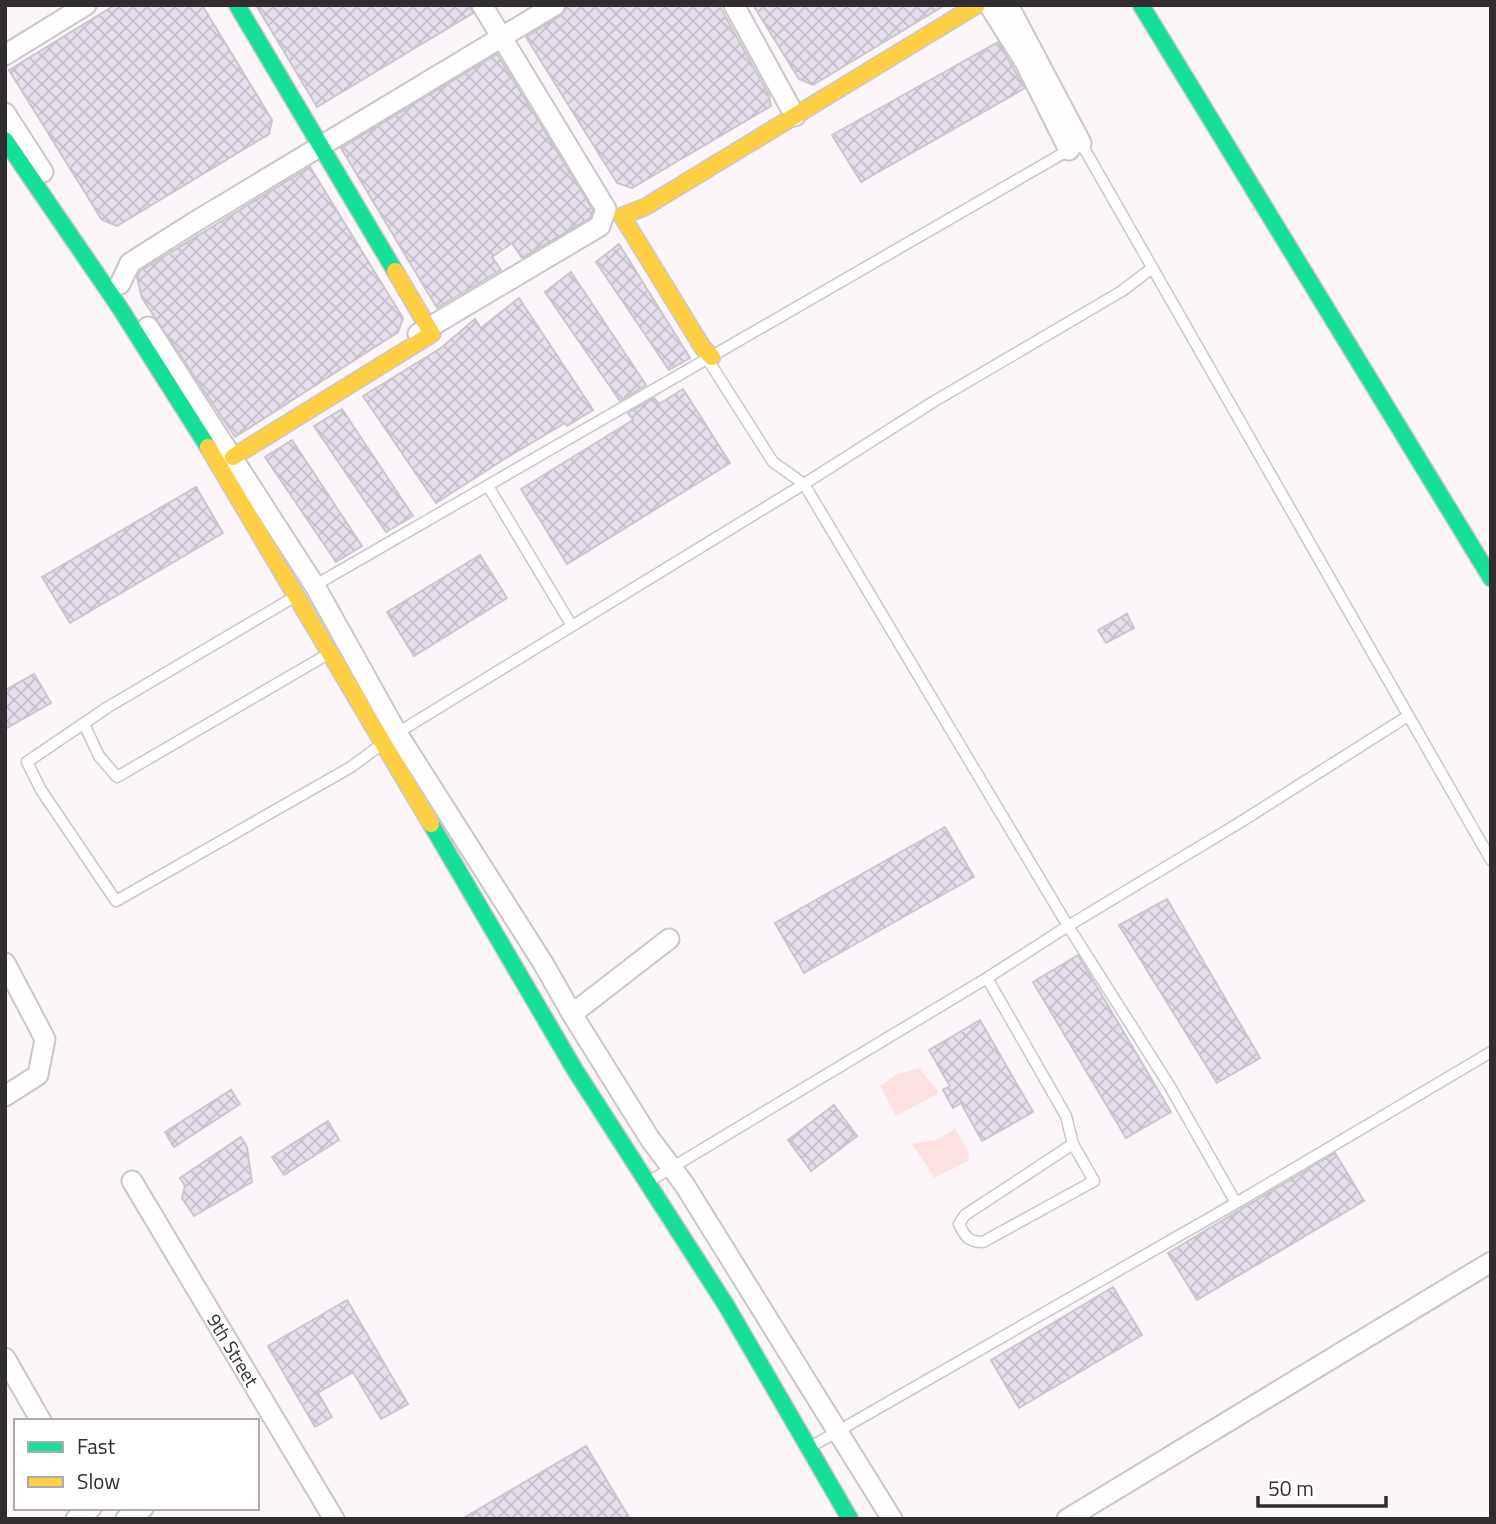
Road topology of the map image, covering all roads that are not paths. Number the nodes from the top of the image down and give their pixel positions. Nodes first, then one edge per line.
1 (67, 5) edge
2 (86, 5) edge
3 (224, 5) edge
4 (237, 5) edge
5 (482, 5) edge
6 (495, 5) edge
7 (537, 5) edge
8 (555, 5) edge
9 (734, 5) edge
10 (742, 5) edge
11 (964, 5) edge
12 (977, 5) edge
13 (989, 5) edge
14 (1008, 5) edge
15 (1141, 5) edge
16 (504, 31) junction
17 (5, 42) edge
18 (5, 55) edge
19 (799, 110) junction
20 (5, 113) edge
21 (5, 140) edge
22 (314, 146) junction
23 (1075, 146) junction
24 (614, 218) junction
25 (1152, 268) junction
26 (102, 269) junction
27 (120, 284) junction
28 (425, 332) junction
29 (707, 360) junction
30 (231, 454) junction
31 (804, 484) junction
32 (488, 486) junction
33 (1491, 578) edge
34 (316, 586) junction
35 (297, 595) junction
36 (572, 626) junction
37 (339, 648) junction
38 (1408, 716) junction
39 (84, 724) junction
40 (390, 738) junction
41 (1491, 860) edge
42 (1068, 926) junction
43 (669, 939) dead end
44 (5, 963) edge
45 (987, 978) junction
46 (572, 1014) junction
47 (1491, 1052) edge
48 (5, 1096) edge
49 (1073, 1144) junction
50 (672, 1167) junction
51 (132, 1181) dead end
52 (648, 1182) junction
53 (1237, 1203) junction
54 (1491, 1262) edge
55 (5, 1358) edge
56 (40, 1419) edge
57 (840, 1432) junction
58 (808, 1448) junction
59 (334, 1519) edge
60 (850, 1519) edge
61 (892, 1519) edge
62 (1067, 1519) edge

1 - 17 street
2 - 18 street
3 - 22 street
4 - 22 street
5 - 16 street
6 - 16 street
7 - 16 street
8 - 16 street
9 - 19 street
10 - 19 street
11 - 19 street
12 - 19 street
13 - 23 street
14 - 23 street
15 - 33 street
16 - 22 street
16 - 24 street
19 - 24 street
20 - 26 street
21 - 26 street
22 - 26 street
22 - 27 street
22 - 28 street
23 - 25 lane
23 - 29 lane
24 - 28 street
24 - 29 street
25 - 31 lane
25 - 38 lane
26 - 27 street
26 - 35 street
27 - 30 street
28 - 30 street
29 - 31 lane
29 - 32 lane
30 - 34 street
31 - 36 lane
31 - 42 lane
32 - 34 lane
32 - 36 lane
34 - 35 lane
34 - 37 street
35 - 37 street
35 - 39 lane
36 - 40 lane
37 - 39 lane
37 - 40 street
38 - 41 lane
38 - 42 lane
39 - 40 lane
40 - 46 street
40 - 52 street
42 - 45 lane
42 - 53 lane
43 - 46 street
44 - 48 street
45 - 49 lane
45 - 50 lane
46 - 50 street
47 - 53 lane
49 - 49 lane
50 - 52 lane
50 - 57 street
51 - 59 street, 9th Street
52 - 58 street
53 - 57 lane
54 - 62 street
55 - 56 street
57 - 58 lane
57 - 61 street
58 - 60 street

